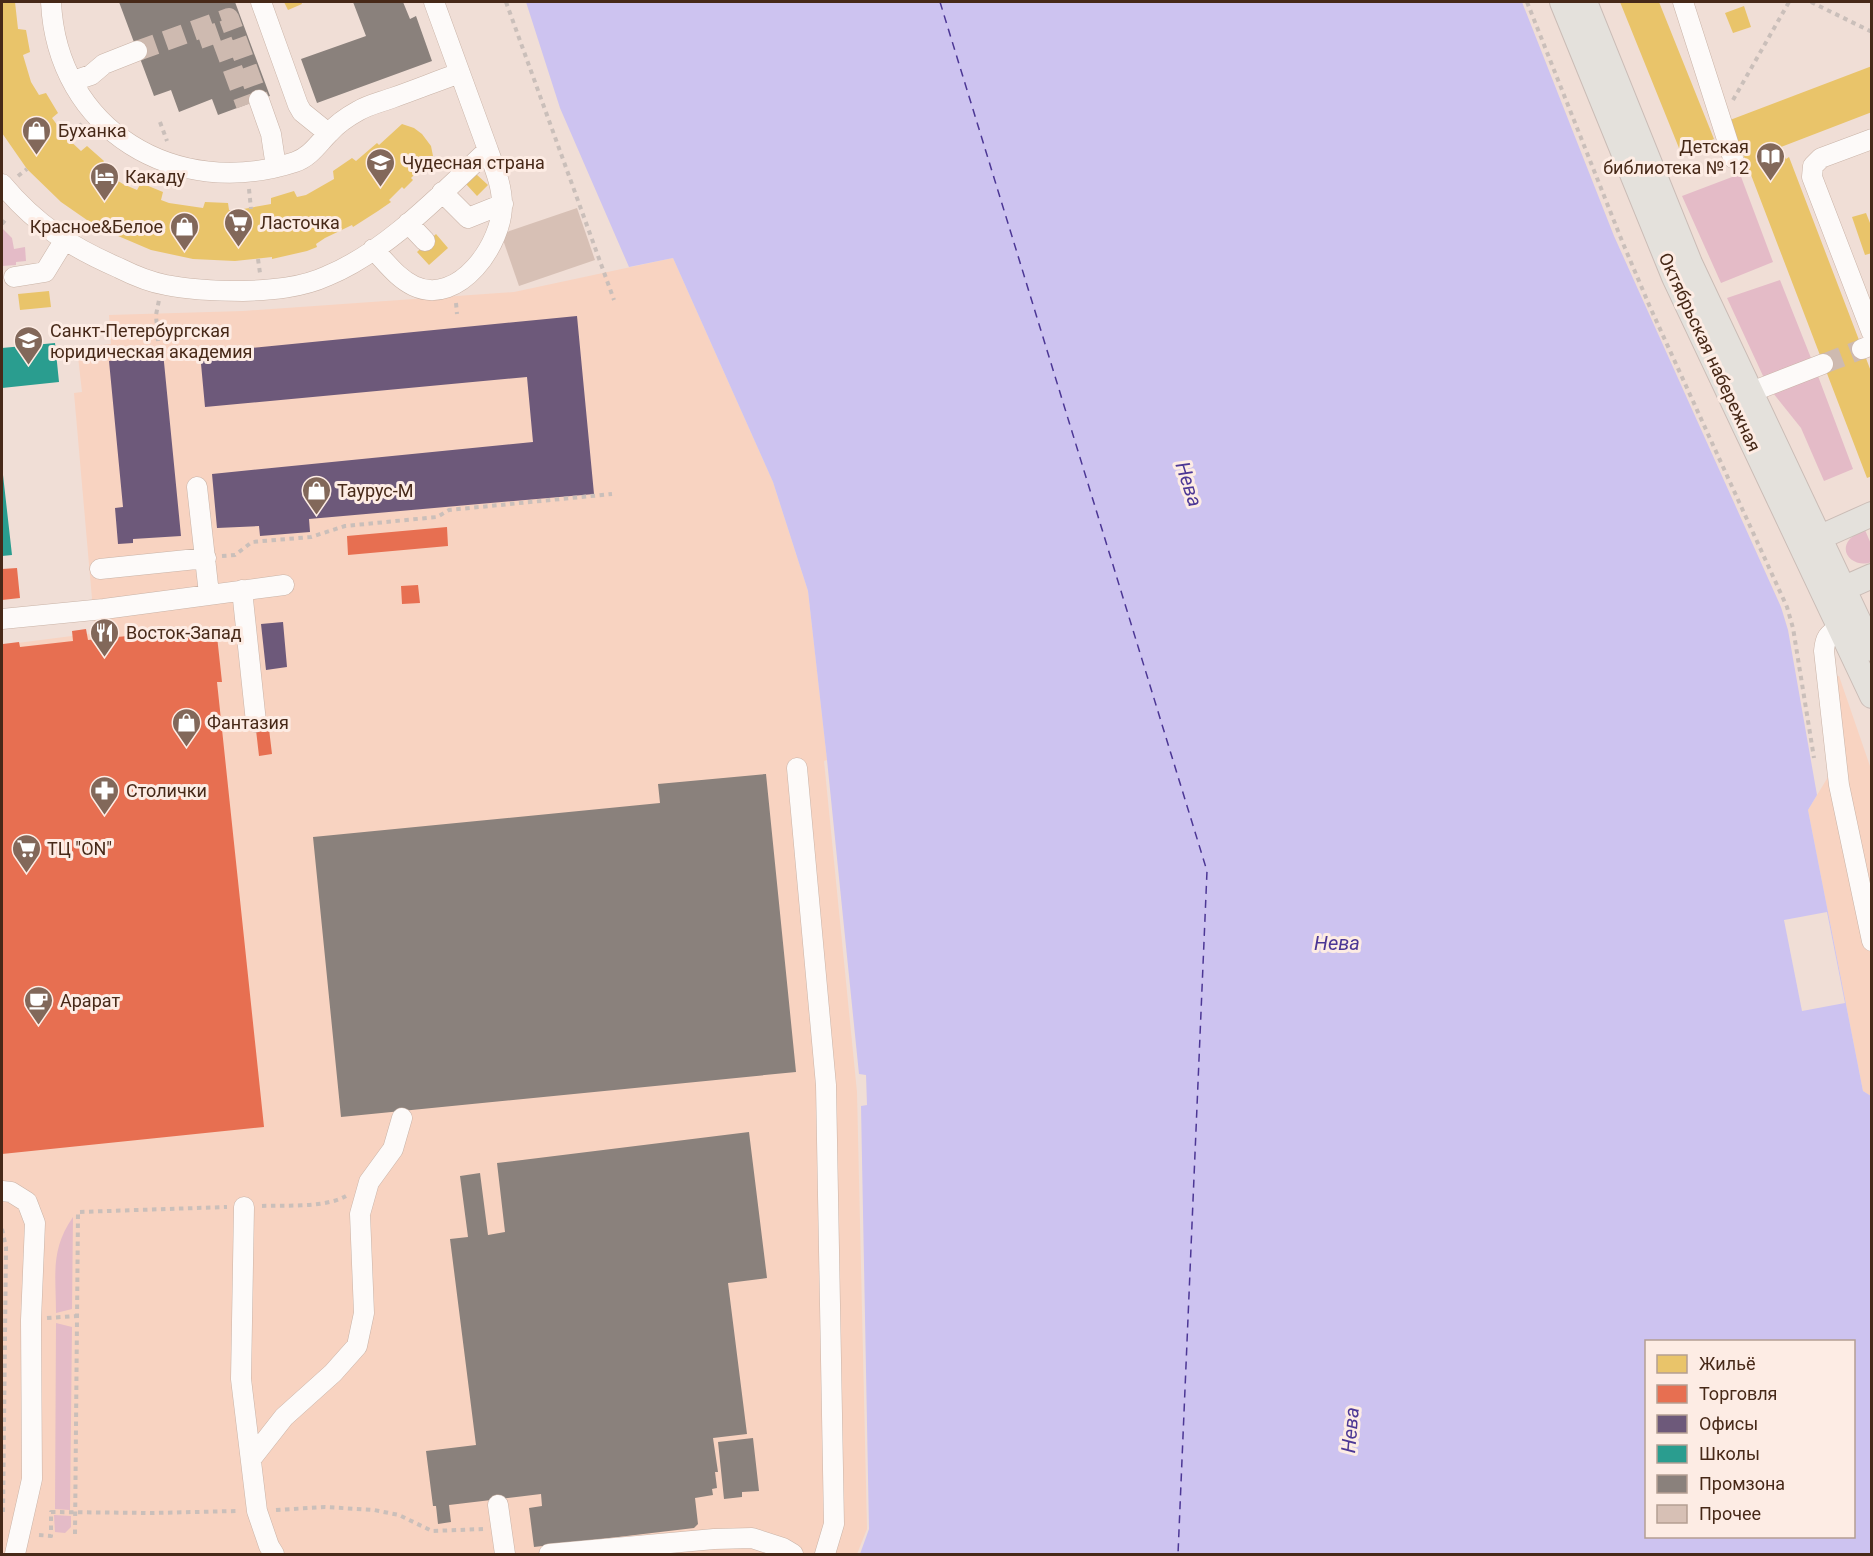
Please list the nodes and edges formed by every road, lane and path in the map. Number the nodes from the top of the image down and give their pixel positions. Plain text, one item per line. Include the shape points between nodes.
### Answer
1 (51, 2) edge
2 (261, 2) edge
3 (434, 2) edge
4 (506, 2) edge
5 (1527, 2) edge
6 (1562, 2) edge
7 (1585, 2) edge
8 (1683, 2) edge
9 (1789, 2) edge
10 (1811, 2) edge
11 (1872, 32) edge
12 (139, 56) tunnel mouth
13 (460, 73) junction
14 (82, 78) junction
15 (253, 102) tunnel mouth
16 (84, 122) dead end
17 (1720, 124) junction
18 (328, 133) junction
19 (66, 137) dead end
20 (1872, 139) edge
21 (488, 150) junction
22 (1733, 158) dead end
23 (276, 167) junction
24 (2, 184) edge
25 (442, 192) junction
26 (502, 204) junction
27 (408, 223) junction
28 (64, 241) junction
29 (425, 242) dead end
30 (373, 249) junction
31 (14, 277) dead end
32 (614, 300) dead end
33 (1868, 342) edge
34 (1823, 364) tunnel mouth
35 (1751, 392) junction
36 (197, 487) dead end
37 (612, 494) dead end
38 (1872, 514) edge
39 (1809, 542) junction
40 (206, 558) junction
41 (100, 569) dead end
42 (1872, 576) edge
43 (284, 585) dead end
44 (242, 590) junction
45 (1833, 593) junction
46 (209, 594) junction
47 (2, 619) edge
48 (1839, 628) junction
49 (1872, 649) edge
50 (1872, 696) edge
51 (256, 722) dead end
52 (1814, 758) dead end
53 (797, 768) dead end
54 (1872, 941) edge
55 (402, 1118) dead end
56 (2, 1191) edge
57 (244, 1207) dead end
58 (78, 1212) dead end
59 (2, 1229) edge
60 (251, 1459) junction
61 (498, 1505) dead end
62 (3, 1520) edge
63 (75, 1534) dead end
64 (662, 1549) edge
65 (15, 1554) edge
66 (274, 1554) edge
67 (505, 1554) edge
68 (549, 1554) edge
69 (793, 1554) edge
70 (825, 1554) edge

1 - 14 street via 58,48
2 - 18 street via 298,105
3 - 13 street
4 - 32 path
5 - 52 path via 1640,285 1786,607 1793,628
6 - 39 main road, Октябрьская набережная via 1674,277
7 - 35 main road, Октябрьская набережная via 1686,253
8 - 17 street
9 - 17 path
10 - 11 path
12 - 14 street via 107,74
13 - 18 street via 360,110
13 - 21 street
14 - 23 street via 92,111 106,127 130,146 157,159 220,173
15 - 23 street via 259,137
16 - 19 path
17 - 22 street
18 - 23 street via 315,150
20 - 33 street via 1821,158 1813,166 1812,177
21 - 25 street
21 - 26 street
24 - 28 street via 25,210
25 - 26 street via 468,218
25 - 27 street
26 - 30 street via 500,223 483,260 455,284 433,290 415,287 398,276
27 - 29 street
27 - 30 street
28 - 30 street via 164,285 221,291 301,285 328,276
28 - 31 street via 45,272
34 - 35 street
35 - 39 main road, Октябрьская набережная
36 - 40 street
37 - 40 path via 448,510 437,517 345,526 311,537 252,542 235,555
38 - 39 main road
39 - 45 main road, Октябрьская набережная
40 - 41 street
40 - 46 street
42 - 45 main road
43 - 44 street
44 - 46 street
44 - 51 street
45 - 48 main road, Октябрьская набережная
45 - 49 main road, Октябрьская набережная
46 - 47 street
48 - 50 main road, Октябрьская набережная
48 - 54 street via 1828,634 1824,651 1839,785
53 - 70 street via 826,1085 834,1524
55 - 60 street via 393,1149 369,1182 360,1214 364,1313 357,1346 284,1418
56 - 65 street via 27,1202 35,1223 32,1479
57 - 60 street via 241,1379
58 - 63 path
59 - 62 path via 6,1247
60 - 66 street via 257,1511
61 - 67 street
64 - 68 street
64 - 69 street via 752,1538

